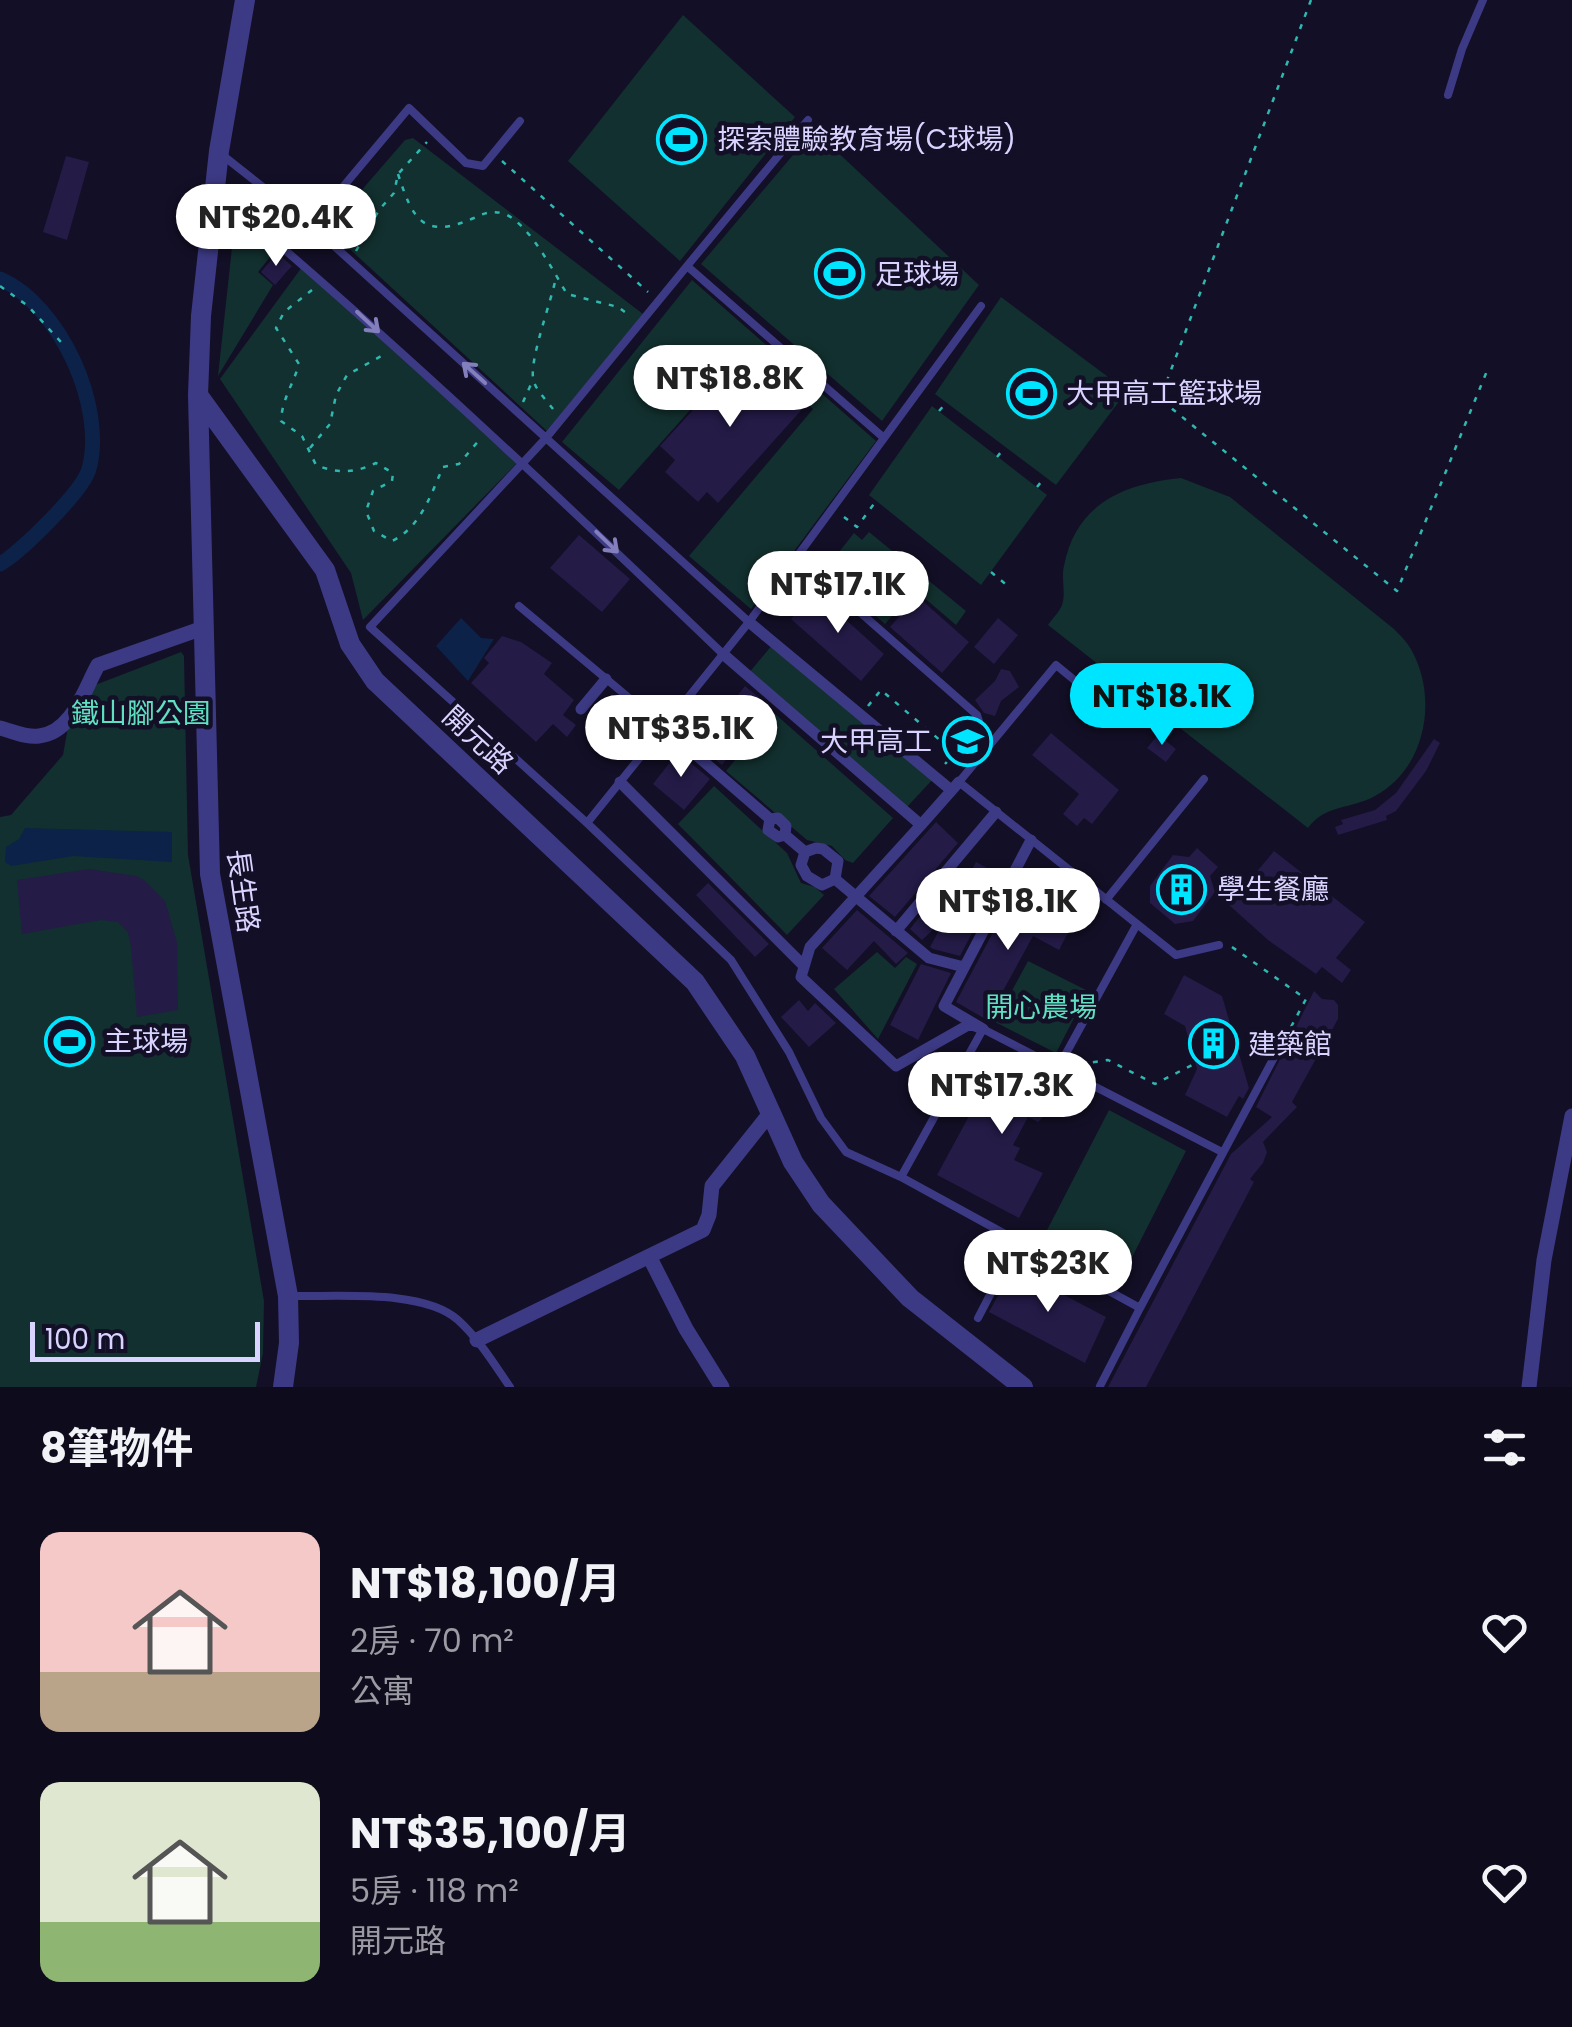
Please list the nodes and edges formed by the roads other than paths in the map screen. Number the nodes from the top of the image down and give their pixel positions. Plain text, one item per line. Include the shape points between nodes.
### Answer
1 (245, 0) edge
2 (1482, 0) edge
3 (1448, 95) dead end
4 (808, 120) dead end
5 (520, 121) dead end
6 (219, 151) junction
7 (214, 190) junction
8 (311, 226) junction
9 (688, 266) junction
10 (981, 306) dead end
11 (198, 396) junction
12 (546, 438) junction
13 (884, 438) junction
14 (524, 463) junction
15 (797, 557) junction
16 (519, 606) dead end
17 (749, 622) junction
18 (202, 628) junction
19 (723, 654) junction
20 (606, 679) junction
21 (581, 710) dead end
22 (1124, 721) dead end
23 (0, 728) edge
24 (664, 728) junction
25 (987, 748) junction
26 (1204, 779) dead end
27 (620, 782) junction
28 (955, 786) junction
29 (996, 812) junction
30 (587, 823) junction
31 (920, 825) junction
32 (1031, 840) junction
33 (804, 852) junction
34 (836, 879) junction
35 (856, 896) junction
36 (1106, 900) junction
37 (1137, 924) junction
38 (896, 931) junction
39 (1219, 945) road end
40 (803, 965) junction
41 (964, 967) junction
42 (983, 1029) junction
43 (1278, 1050) road end
44 (1058, 1068) junction
45 (771, 1112) junction
46 (1572, 1116) edge
47 (1222, 1152) junction
48 (901, 1177) junction
49 (1018, 1241) junction
50 (650, 1258) junction
51 (288, 1296) junction
52 (1140, 1308) junction
53 (978, 1318) dead end
54 (477, 1340) junction
55 (1100, 1386) edge
56 (284, 1387) edge
57 (510, 1387) edge
58 (722, 1387) edge
59 (1023, 1387) edge
60 (1529, 1387) edge

1 - 6 street
2 - 3 lane
4 - 9 lane
5 - 8 lane via 483,166 466,163 409,108
6 - 7 street
6 - 8 lane
7 - 11 street
7 -> 14 lane
12 -> 8 lane
9 - 12 lane
9 - 13 lane
10 - 13 lane
11 - 18 street, 長生路
11 - 45 street, 開元路 via 325,570 350,644 375,681 695,982 745,1056
12 - 14 lane
12 - 17 lane
13 - 15 lane
14 -> 19 lane
14 - 30 lane via 370,628
15 - 17 lane
15 - 25 lane via 977,715
16 - 20 lane
17 - 19 lane
17 - 28 street
18 - 23 street via 98,665 69,720 54,733 36,737
18 - 51 street, 長生路 via 210,874
19 - 24 lane
19 - 31 street
20 - 21 street
20 - 24 lane
22 - 25 lane via 1056,664
24 - 27 lane
24 - 33 street via 770,819 778,818
25 - 28 lane
26 - 36 lane
27 - 30 lane
27 - 40 street
28 - 29 lane
28 - 31 street
29 - 32 lane
29 - 38 street
30 - 48 lane via 730,960 846,1152
31 - 35 street
32 - 36 lane
32 - 41 street
33 - 34 street via 816,848 834,857
33 - 34 street via 807,876 822,884
34 - 35 street
35 - 38 street
35 - 40 street via 810,947
36 - 37 lane
37 - 39 lane via 1176,956
37 - 44 lane
38 - 41 street via 929,958
40 - 42 street via 801,977 896,1066 970,1024
41 - 42 street via 944,1006
42 - 44 lane
42 - 48 lane
43 - 47 lane
44 - 47 lane
45 - 50 street via 712,1186 704,1230
45 - 59 street, 開元路 via 821,1204 910,1298
46 - 60 street via 1544,1260
47 - 52 lane
48 - 49 lane
49 - 52 lane
49 - 53 lane
50 - 54 street
50 - 58 street
51 - 54 lane via 438,1306
51 - 56 street, 長生路
52 - 55 lane
54 - 57 lane

